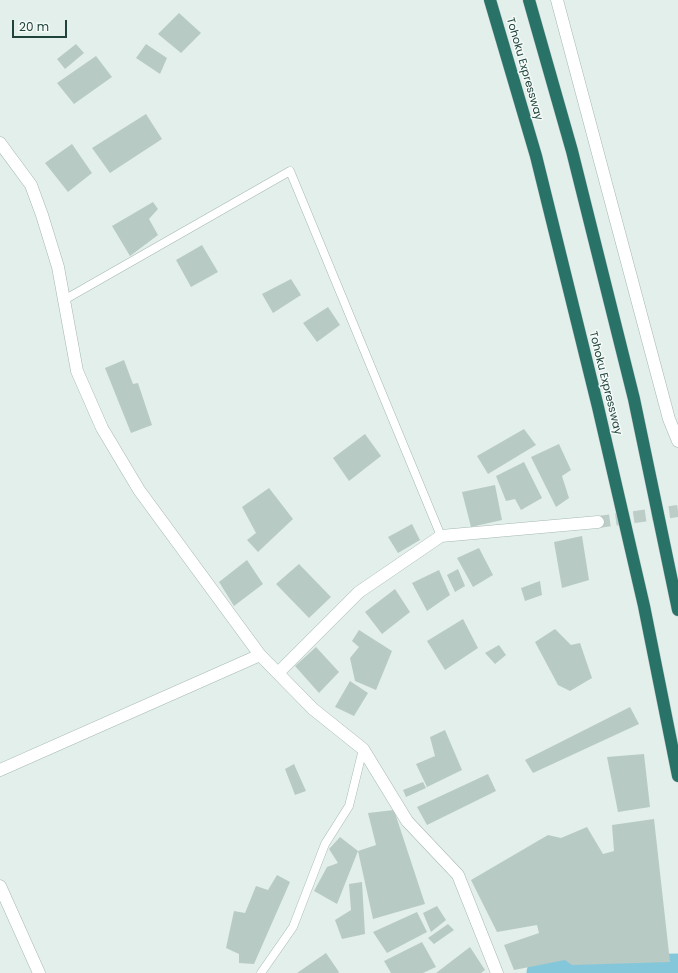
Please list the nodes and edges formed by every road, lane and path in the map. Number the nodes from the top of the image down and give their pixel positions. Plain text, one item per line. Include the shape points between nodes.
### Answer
1 (490, 0) edge
2 (529, 0) edge
3 (557, 0) edge
4 (0, 143) edge
5 (64, 300) junction
6 (678, 441) edge
7 (598, 522) tunnel mouth
8 (441, 536) junction
9 (678, 610) edge
10 (260, 655) junction
11 (278, 673) junction
12 (363, 749) junction
13 (0, 770) edge
14 (678, 776) edge
15 (0, 886) edge
16 (39, 973) edge
17 (261, 973) edge
18 (497, 973) edge

1 - 14 highway, Tohoku Expressway via 536,156 598,407 644,606
2 - 9 highway via 572,151 634,399
3 - 6 street via 669,419
4 - 5 street via 30,185 58,267
5 - 8 lane via 290,170
5 - 10 street via 77,371 102,428 139,490
7 - 8 street
8 - 11 street via 359,592
10 - 11 street
10 - 13 street
11 - 12 street via 313,709
12 - 17 lane via 349,806 325,844 293,927
12 - 18 street via 407,821 458,875
15 - 16 street

